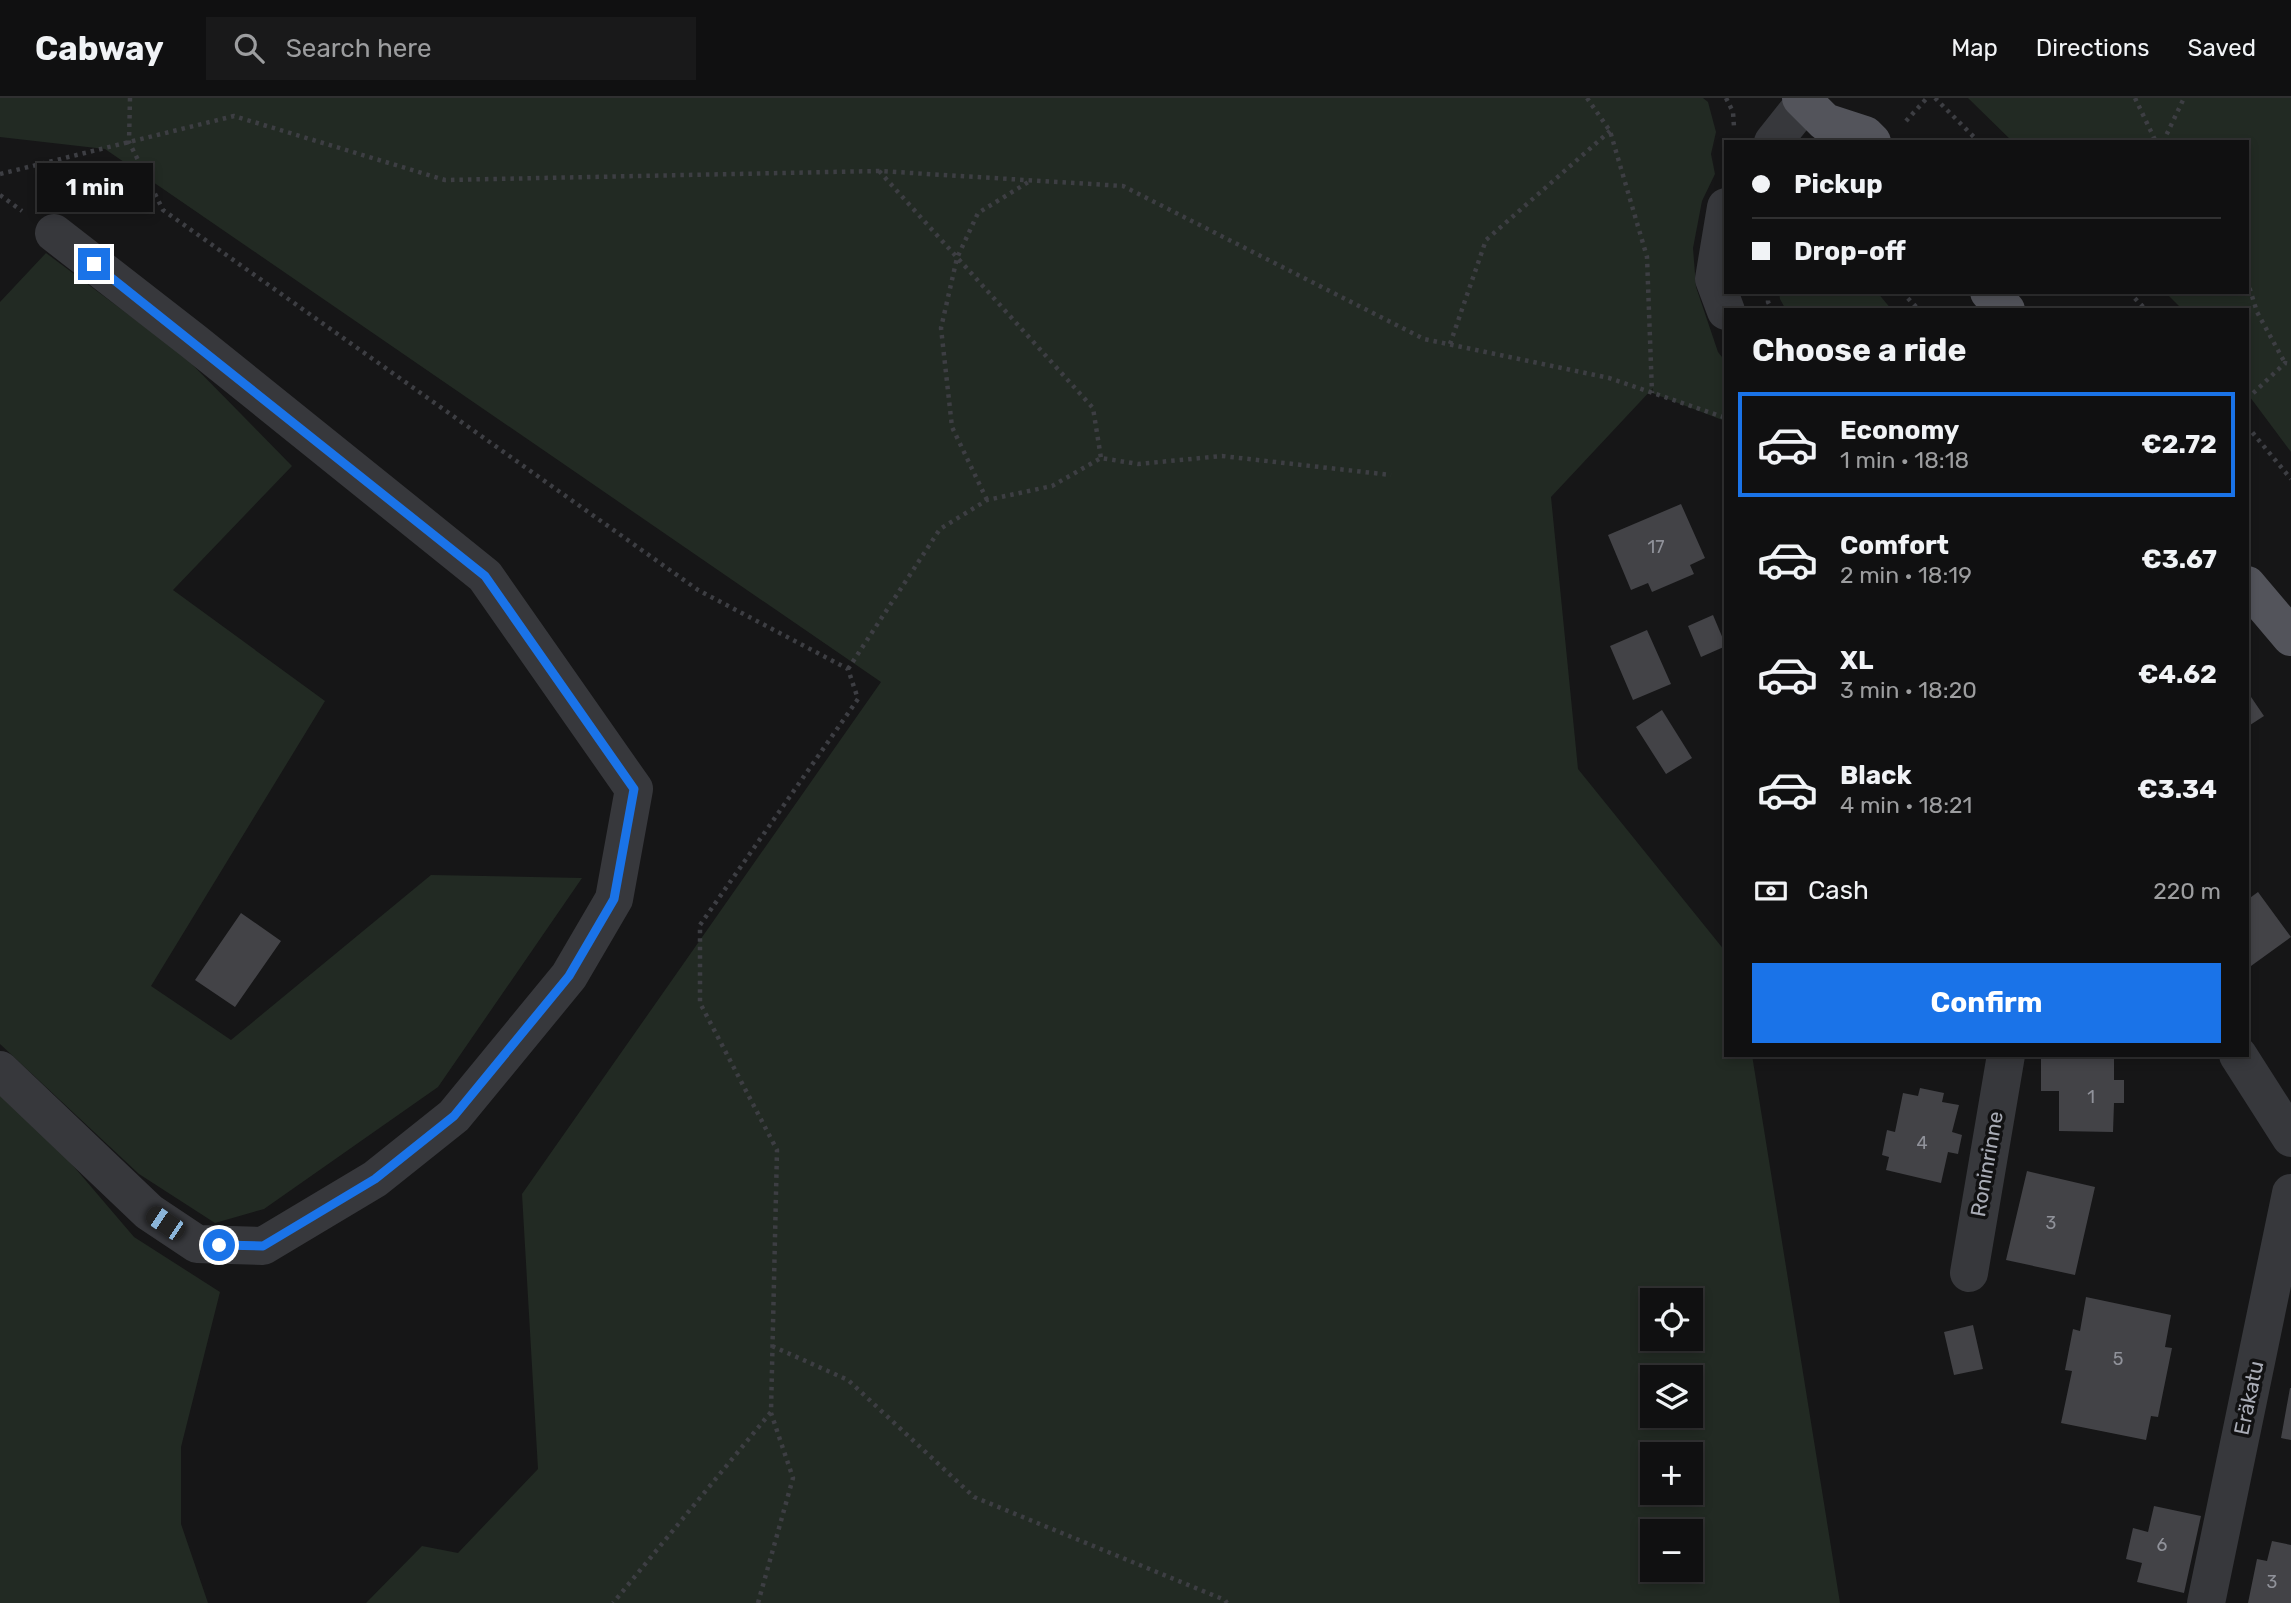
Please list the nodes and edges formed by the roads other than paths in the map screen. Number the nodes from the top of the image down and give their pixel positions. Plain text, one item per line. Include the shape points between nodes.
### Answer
1 (1815, 116) edge
2 (1776, 140) edge
3 (1870, 140) edge
4 (1724, 219) edge
5 (54, 233) dead end
6 (1991, 294) edge
7 (1725, 308) edge
8 (2004, 308) edge
9 (2249, 587) edge
10 (2291, 637) edge
11 (2006, 1057) edge
12 (2239, 1057) edge
13 (0, 1070) edge
14 (2291, 1138) edge
15 (2291, 1193) edge
16 (1969, 1273) dead end
17 (2206, 1603) edge

1 - 2 street
1 - 3 main road
4 - 7 street via 1714,279
5 - 13 street via 485,576 634,789 614,899 569,976 454,1116 375,1179 263,1246 197,1244 168,1225
6 - 8 main road
9 - 10 main road
11 - 16 street, Roninrinne
12 - 14 street
15 - 17 street, Eräkatu

